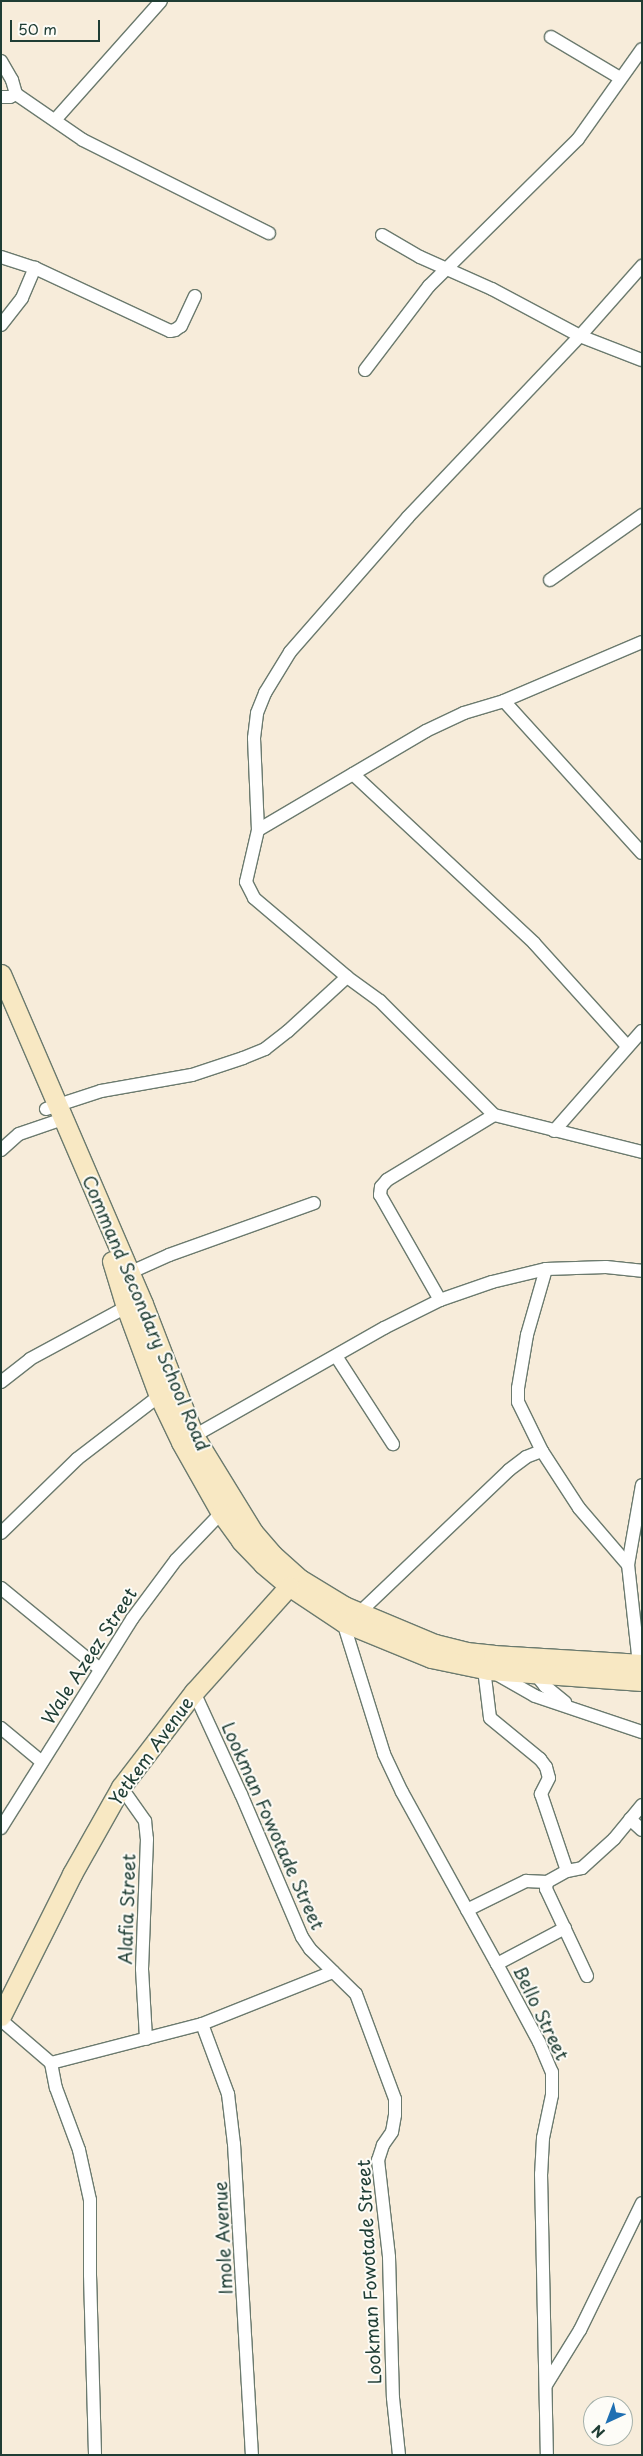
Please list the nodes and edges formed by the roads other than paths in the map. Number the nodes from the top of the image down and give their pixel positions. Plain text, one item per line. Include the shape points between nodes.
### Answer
1 (161, 1) edge
2 (552, 37) dead end
3 (642, 49) edge
4 (1, 60) edge
5 (620, 78) junction
6 (16, 94) junction
7 (1, 98) edge
8 (55, 120) junction
9 (269, 233) dead end
10 (382, 235) dead end
11 (1, 257) edge
12 (642, 266) edge
13 (35, 268) junction
14 (447, 270) junction
15 (195, 296) dead end
16 (1, 324) edge
17 (580, 336) junction
18 (642, 360) edge
19 (366, 370) dead end
20 (642, 515) edge
21 (550, 580) dead end
22 (640, 646) edge
23 (504, 701) junction
24 (353, 774) junction
25 (258, 830) junction
26 (642, 853) edge
27 (1, 974) edge
28 (347, 977) junction
29 (1, 1005) edge
30 (642, 1031) edge
31 (627, 1046) junction
32 (54, 1114) junction
33 (494, 1115) junction
34 (554, 1131) junction
35 (1, 1150) edge
36 (642, 1152) edge
37 (314, 1203) dead end
38 (546, 1269) junction
39 (642, 1271) edge
40 (129, 1273) junction
41 (440, 1300) junction
42 (126, 1306) junction
43 (336, 1356) junction
44 (1, 1382) edge
45 (159, 1396) junction
46 (194, 1436) junction
47 (393, 1444) dead end
48 (542, 1451) junction
49 (642, 1485) edge
50 (222, 1514) junction
51 (1, 1534) edge
52 (628, 1565) junction
53 (289, 1586) junction
54 (1, 1588) edge
55 (351, 1617) junction
56 (532, 1665) junction
57 (100, 1669) junction
58 (487, 1669) junction
59 (641, 1670) edge
60 (194, 1692) junction
61 (573, 1708) junction
62 (1, 1728) edge
63 (642, 1732) edge
64 (42, 1762) junction
65 (121, 1788) junction
66 (642, 1804) edge
67 (630, 1819) junction
68 (1, 1828) edge
69 (642, 1830) edge
70 (567, 1871) junction
71 (547, 1882) junction
72 (467, 1910) junction
73 (565, 1928) junction
74 (497, 1964) junction
75 (333, 1972) junction
76 (587, 1976) dead end
77 (1, 2016) edge
78 (1, 2020) edge
79 (202, 2024) junction
80 (146, 2039) junction
81 (51, 2063) junction
82 (642, 2203) edge
83 (546, 2385) junction
84 (96, 2455) edge
85 (252, 2455) edge
86 (399, 2455) edge
87 (546, 2455) edge

1 - 8 street
2 - 5 street
3 - 5 street
4 - 6 street
5 - 14 street via 578,139
6 - 7 street
6 - 8 street
8 - 9 street via 83,140
10 - 14 street
11 - 13 street
12 - 17 street
13 - 15 street via 170,331 181,326
13 - 16 street via 22,298
14 - 17 street via 492,289
14 - 19 street via 429,286
17 - 18 street
17 - 25 street via 408,517 290,652 257,714 254,738
20 - 21 street
22 - 23 street
23 - 24 street via 464,713
23 - 26 street
24 - 25 street
24 - 31 street via 534,943
25 - 28 street via 246,882 249,891
27 - 32 main road, Command Secondary School Road
28 - 32 street via 288,1031 258,1052 192,1074 101,1091
28 - 33 street via 380,1001
29 - 32 main road, Command Secondary School Road
30 - 31 street
31 - 34 street
32 - 35 street via 19,1134
32 - 40 main road, Command Secondary School Road
32 - 42 main road, Command Secondary School Road via 117,1273
33 - 34 street
33 - 41 street via 387,1180 381,1187 380,1195
34 - 36 street
37 - 40 street
38 - 39 street via 606,1267
38 - 41 street via 492,1282
38 - 48 street via 527,1335 518,1388 518,1402
40 - 46 main road, Command Secondary School Road
41 - 43 street
42 - 44 street via 30,1359
42 - 45 main road, Command Secondary School Road
43 - 46 street
43 - 47 street
45 - 50 main road, Command Secondary School Road
45 - 51 street via 77,1459
46 - 55 main road, Command Secondary School Road via 253,1532 300,1579
48 - 52 street via 579,1508
48 - 55 street via 526,1457 509,1470
49 - 52 street
50 - 53 main road, Command Secondary School Road via 241,1541
50 - 57 street, Wale Azeez Street via 176,1560
52 - 59 street
53 - 55 main road, Command Secondary School Road
53 - 60 main road, Yetkem Avenue
54 - 57 street
55 - 56 main road, Command Secondary School Road via 466,1652
55 - 58 main road, Command Secondary School Road via 431,1658
55 - 72 street, Bello Street via 384,1754
56 - 58 main road, Command Secondary School Road
56 - 59 main road, Command Secondary School Road
56 - 61 street via 545,1686
57 - 64 street, Wale Azeez Street
58 - 61 street via 535,1696
58 - 70 street via 490,1718 546,1766 549,1778 541,1794
60 - 65 main road, Yetkem Avenue
60 - 75 street, Lookman Fowotade Street via 302,1937
61 - 63 street
62 - 64 street
64 - 68 street, Wale Azeez Street
65 - 77 main road, Yetkem Avenue via 72,1874
65 - 80 street, Alafia Street via 145,1822 147,1839 142,1970
66 - 67 street
67 - 69 street
67 - 70 street via 614,1839 582,1868
70 - 71 street
71 - 72 street via 526,1881
71 - 73 street via 546,1889
72 - 74 street, Bello Street
73 - 74 street
73 - 76 street
74 - 83 street, Bello Street via 552,2072 552,2096 543,2138 541,2174
75 - 79 street
75 - 86 street, Lookman Fowotade Street via 356,1994 394,2099 392,2132 378,2160 389,2257 393,2398
78 - 81 street
79 - 80 street
79 - 85 street, Imole Avenue via 228,2094 234,2144
80 - 81 street
81 - 84 street via 56,2088 79,2150 90,2200
82 - 83 street via 580,2330
83 - 87 street, Bello Street

